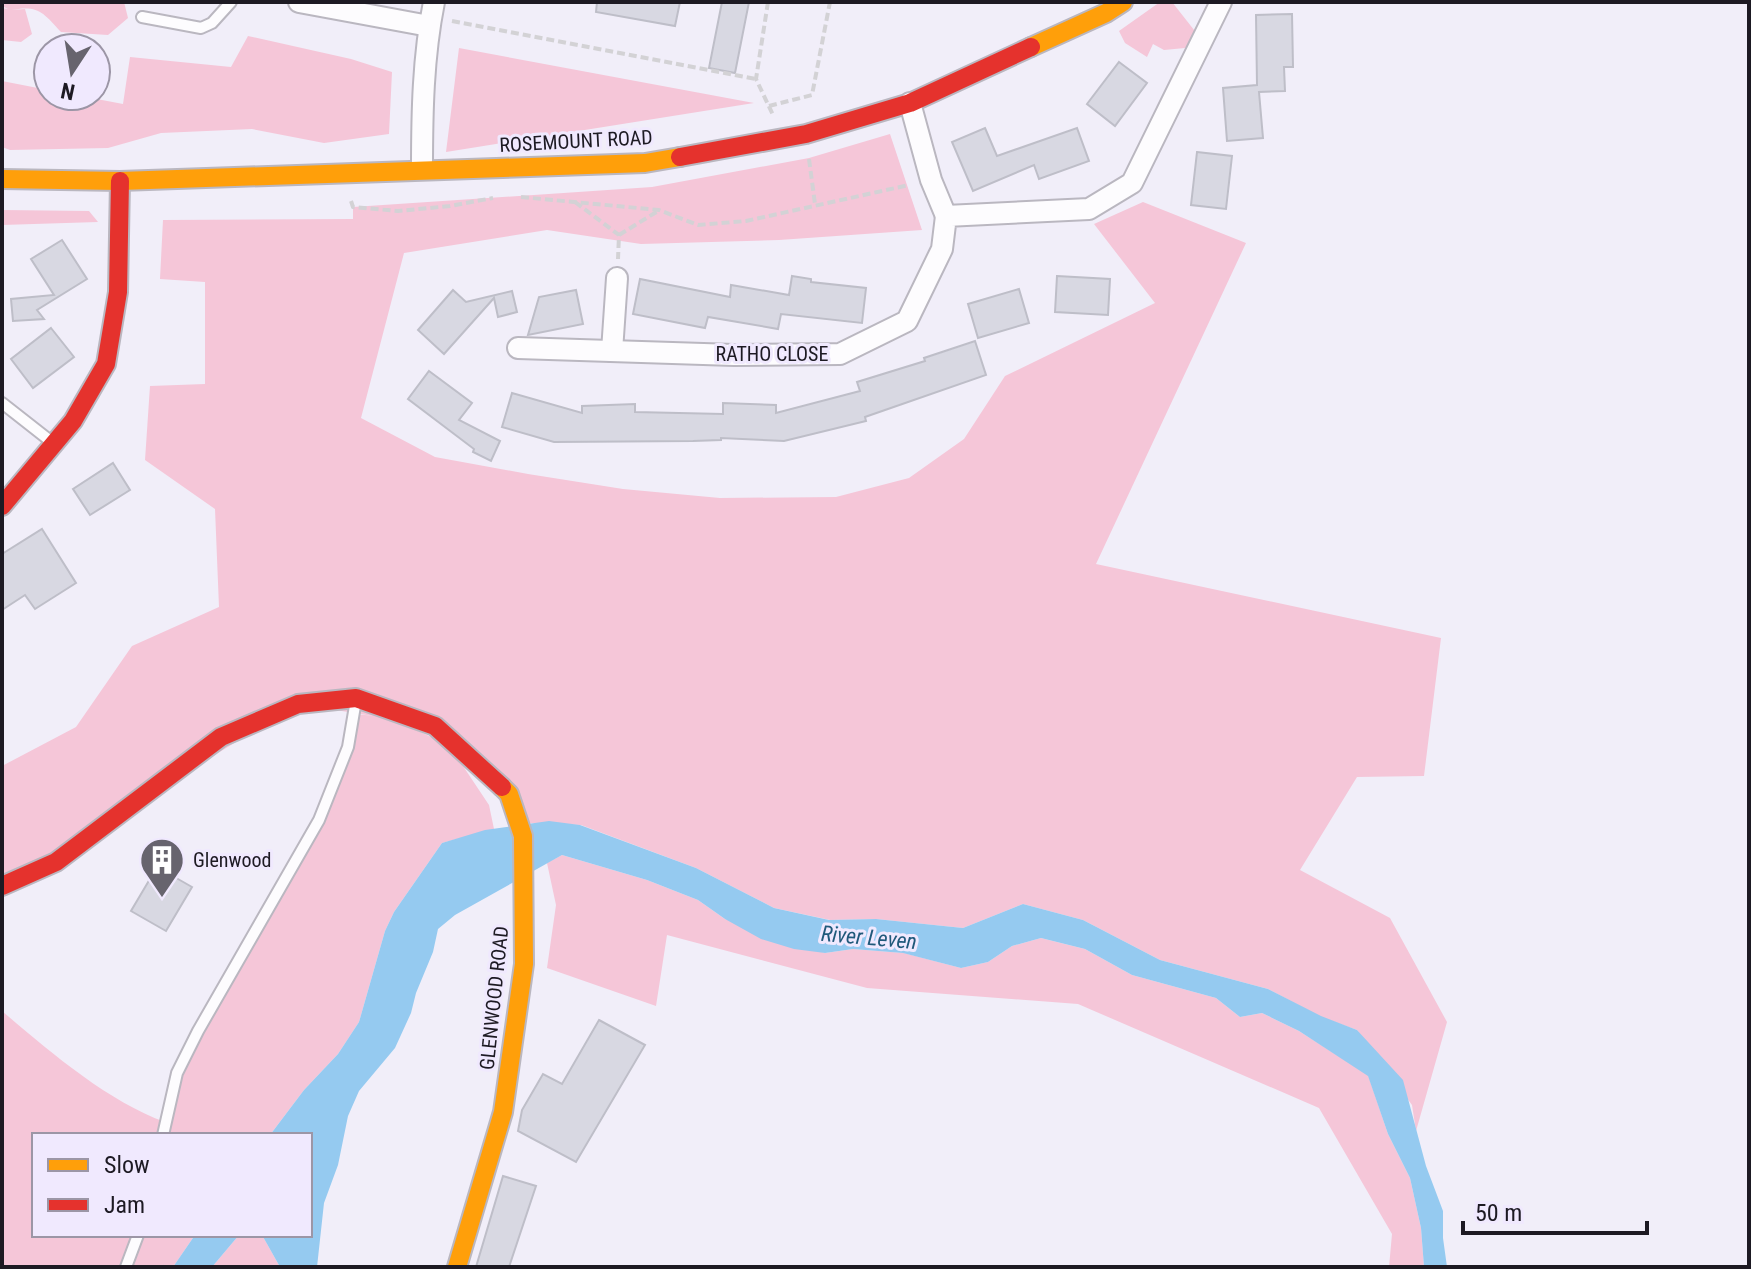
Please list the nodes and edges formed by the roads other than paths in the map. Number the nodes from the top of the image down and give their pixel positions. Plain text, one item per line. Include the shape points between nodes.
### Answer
1 (231, 2) edge
2 (299, 2) edge
3 (1123, 2) edge
4 (1221, 2) edge
5 (431, 15) edge
6 (142, 17) dead end
7 (910, 103) junction
8 (422, 169) junction
9 (2, 179) edge
10 (120, 181) junction
11 (946, 216) junction
12 (617, 278) road end
13 (518, 348) dead end
14 (612, 351) junction
15 (2, 403) edge
16 (54, 444) junction
17 (2, 506) edge
18 (356, 698) junction
19 (2, 886) edge
20 (163, 1133) edge
21 (137, 1237) edge
22 (126, 1267) edge
23 (457, 1267) edge

1 - 6 lane via 201,28
2 - 5 street
3 - 7 street, ROSEMOUNT ROAD
4 - 11 street via 1132,183 1089,209
5 - 8 street via 422,100
7 - 8 street, ROSEMOUNT ROAD via 806,134 645,163
7 - 11 street
8 - 10 street, ROSEMOUNT ROAD
9 - 10 street, ROSEMOUNT ROAD
10 - 16 street via 118,292 106,364
11 - 14 street, RATHO CLOSE via 942,249 907,321 840,354
12 - 14 street
13 - 14 street, RATHO CLOSE
15 - 16 lane
16 - 17 street
18 - 19 street, GLENWOOD ROAD via 298,704 221,737 56,862
18 - 20 lane via 348,747 319,820 177,1073
18 - 23 street, GLENWOOD ROAD via 435,726 509,794 523,836 524,964 503,1112
21 - 22 lane

